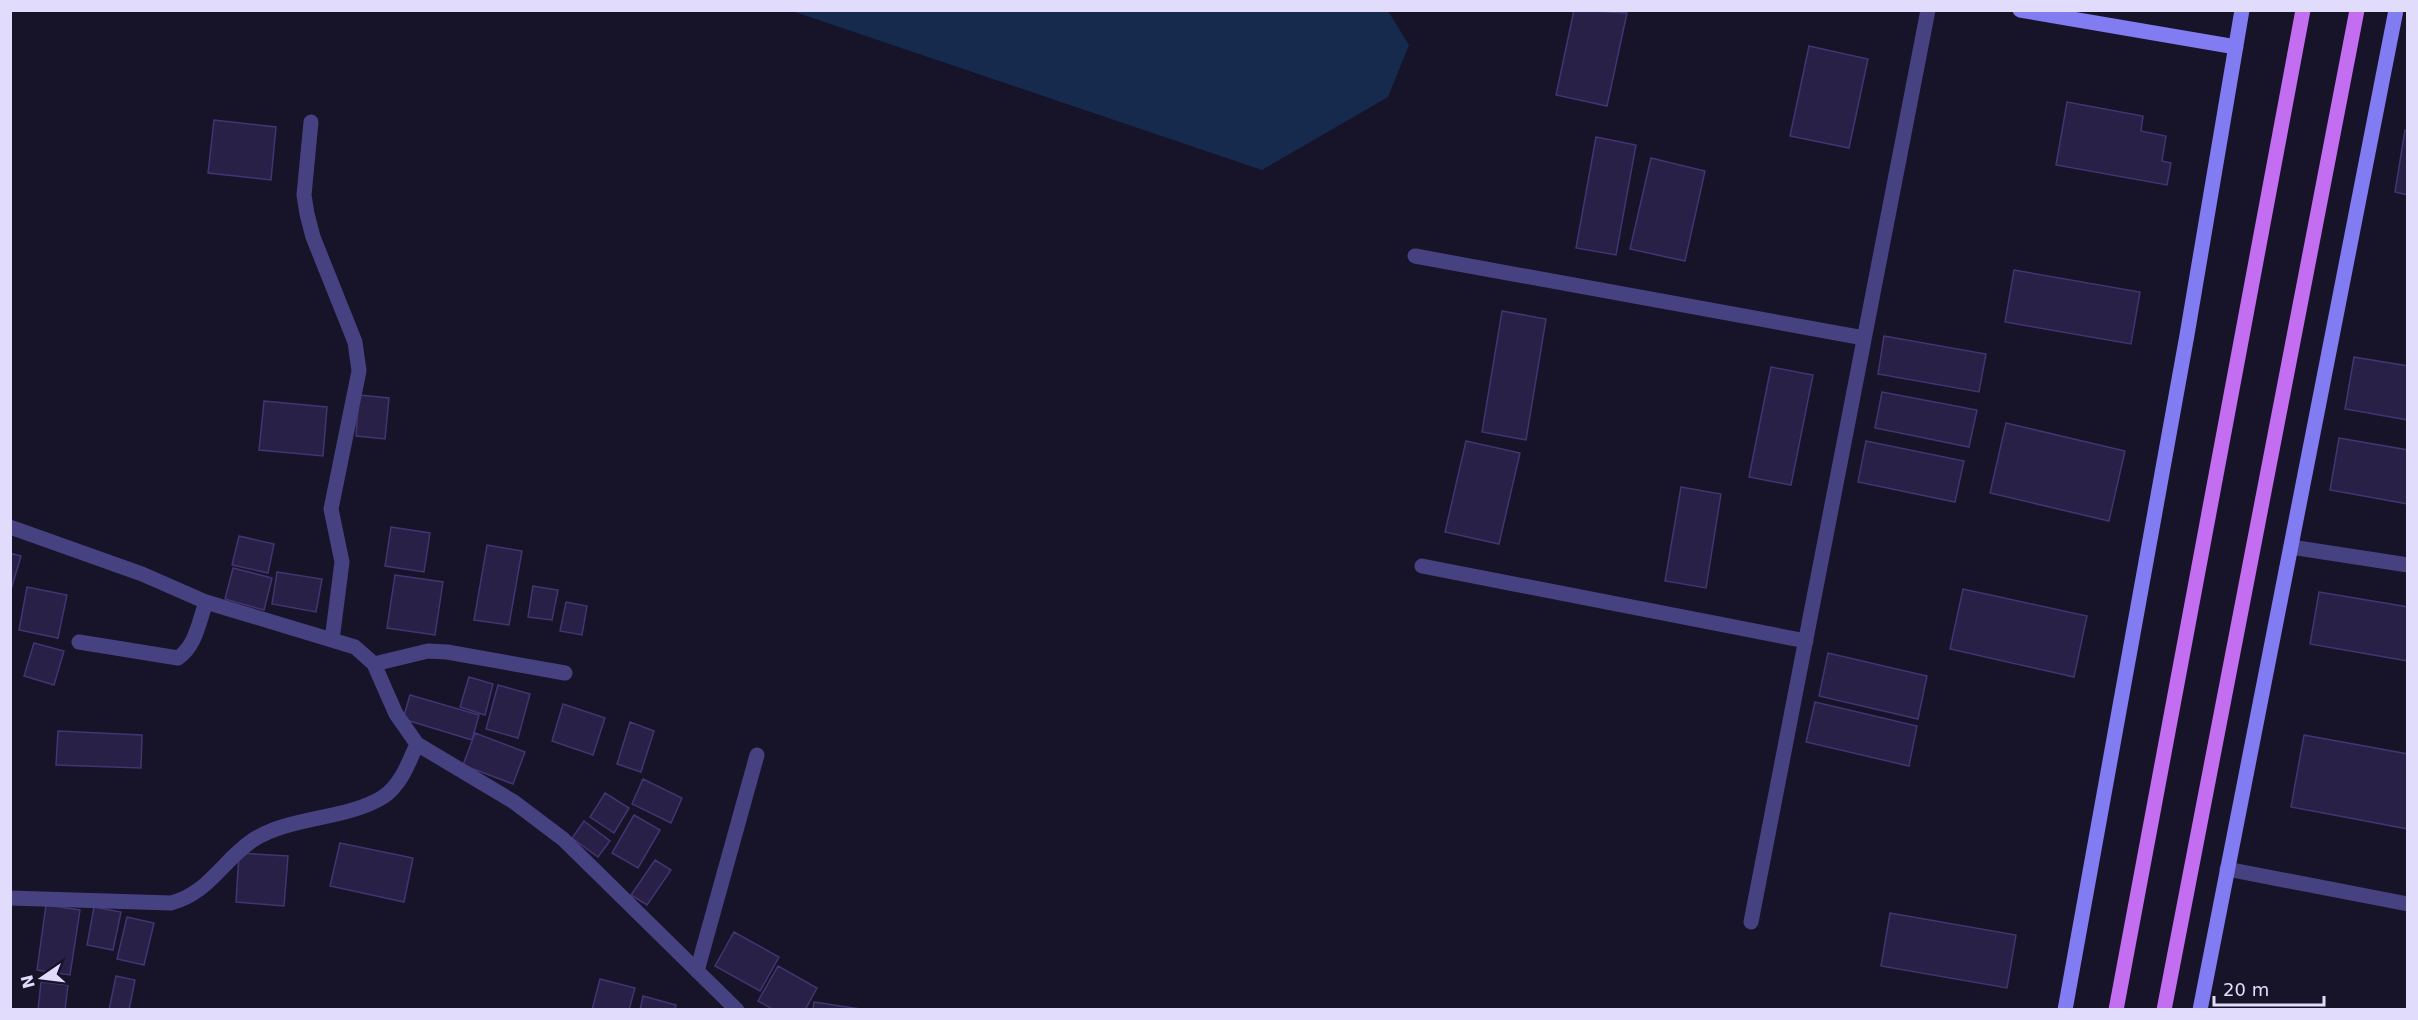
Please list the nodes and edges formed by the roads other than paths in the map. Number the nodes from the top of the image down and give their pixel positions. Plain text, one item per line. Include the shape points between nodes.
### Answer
1 (1928, 10) edge
2 (2019, 10) edge
3 (2242, 10) edge
4 (2303, 10) edge
5 (2357, 10) edge
6 (2396, 10) edge
7 (2236, 47) junction
8 (311, 122) dead end
9 (1414, 256) dead end
10 (1864, 338) junction
11 (10, 527) edge
12 (2291, 547) junction
13 (2408, 565) edge
14 (1422, 566) dead end
15 (206, 602) junction
16 (332, 640) junction
17 (1806, 640) junction
18 (79, 642) dead end
19 (375, 664) junction
20 (565, 673) dead end
21 (417, 744) junction
22 (757, 755) dead end
23 (2227, 869) junction
24 (10, 898) edge
25 (2408, 904) edge
26 (1751, 922) dead end
27 (697, 971) junction
28 (737, 1010) edge
29 (2066, 1010) edge
30 (2116, 1010) edge
31 (2164, 1010) edge
32 (2200, 1010) edge

1 - 10 street
2 - 7 street
3 - 7 street
4 - 30 main road
5 - 31 main road
6 - 12 street
7 - 29 street
8 - 16 street via 304,195 307,214 359,359 331,509 342,562
9 - 10 street
10 - 17 street
11 - 15 street via 142,574
12 - 13 street
12 - 23 street
14 - 17 street
15 - 16 street
15 - 18 street via 187,652 178,658
16 - 19 street via 355,646
17 - 26 street
19 - 20 street via 428,651
19 - 21 street via 396,714
21 - 24 street via 401,778 383,796 274,830 254,840 189,898 171,903
21 - 27 street via 514,802 554,832
22 - 27 street
23 - 25 street
23 - 32 street
27 - 28 street

